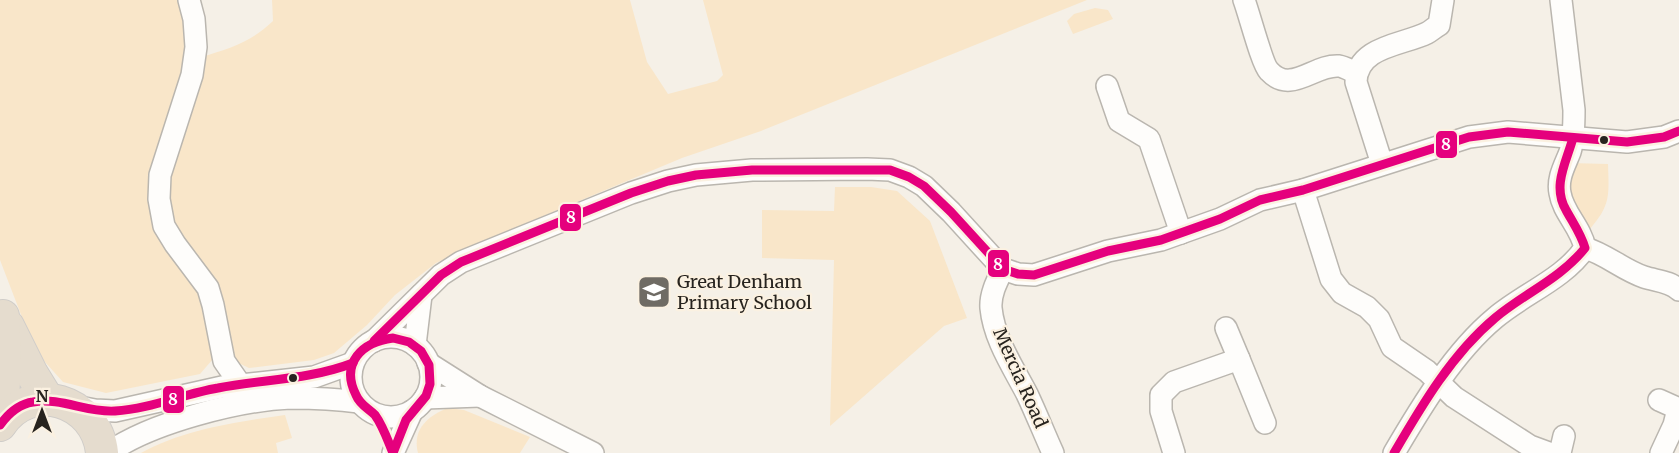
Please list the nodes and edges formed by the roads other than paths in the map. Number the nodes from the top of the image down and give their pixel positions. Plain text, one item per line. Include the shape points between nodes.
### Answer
1 (189, 0) edge
2 (1244, 0) edge
3 (1443, 0) edge
4 (1561, 0) edge
5 (1357, 73) junction
6 (1107, 86) dead end
7 (1679, 130) edge
8 (1573, 138) junction
9 (1382, 164) junction
10 (1303, 190) junction
11 (1181, 233) junction
12 (1585, 248) junction
13 (1003, 269) junction
14 (1679, 290) edge
15 (421, 295) junction
16 (2, 311) edge
17 (1226, 328) dead end
18 (374, 340) junction
19 (415, 345) junction
20 (1239, 359) junction
21 (224, 361) junction
22 (353, 363) junction
23 (428, 363) junction
24 (1439, 383) junction
25 (240, 384) junction
26 (210, 390) junction
27 (480, 396) junction
28 (61, 403) junction
29 (418, 405) junction
30 (1672, 406) edge
31 (366, 407) junction
32 (1265, 423) dead end
33 (1, 424) edge
34 (102, 453) edge
35 (108, 453) edge
36 (393, 453) edge
37 (593, 453) edge
38 (1053, 453) edge
39 (1174, 453) edge
40 (1394, 453) edge
41 (1549, 453) edge
42 (1661, 453) edge

1 - 21 street via 195,56 160,175 159,199 164,226 208,288
2 - 5 street via 1268,70 1282,80 1297,80 1324,68 1340,66
3 - 5 street via 1439,25 1427,33 1383,47
4 - 8 street via 1574,110
5 - 9 street via 1356,82
6 - 11 street via 1119,121 1149,139
7 - 8 street via 1641,141
8 - 9 street via 1508,132 1486,134
8 - 12 street via 1559,189
9 - 10 street
10 - 11 street via 1260,200
10 - 24 street via 1336,288 1367,307 1379,319 1392,347
11 - 13 street via 1108,250 1034,275
12 - 14 street
12 - 24 street via 1563,270 1496,317 1466,345
13 - 15 street via 944,205 909,177 890,170 752,170 696,175 631,193 461,262
13 - 38 street, Mercia Road via 994,286 991,307 995,325
15 - 18 street
15 - 19 street
16 - 28 highway via 32,374
16 - 33 highway via 5,368
17 - 20 street
18 - 19 street via 402,338
18 - 22 street
19 - 23 street
20 - 32 street
20 - 39 street via 1174,382 1161,395 1161,411
21 - 25 street
21 - 26 street
22 - 25 street via 314,377
22 - 31 street via 352,383
23 - 27 street
23 - 29 street via 430,387
24 - 40 street
24 - 41 street via 1530,446
25 - 26 street
26 - 28 street via 115,411
27 - 29 street
27 - 37 street
28 - 33 highway via 30,402 14,410
28 - 34 highway via 86,415 101,442
29 - 31 street via 398,416 385,417
29 - 36 street
30 - 42 street via 1674,425
31 - 35 street via 328,398 289,398 241,405 172,422
31 - 36 street

